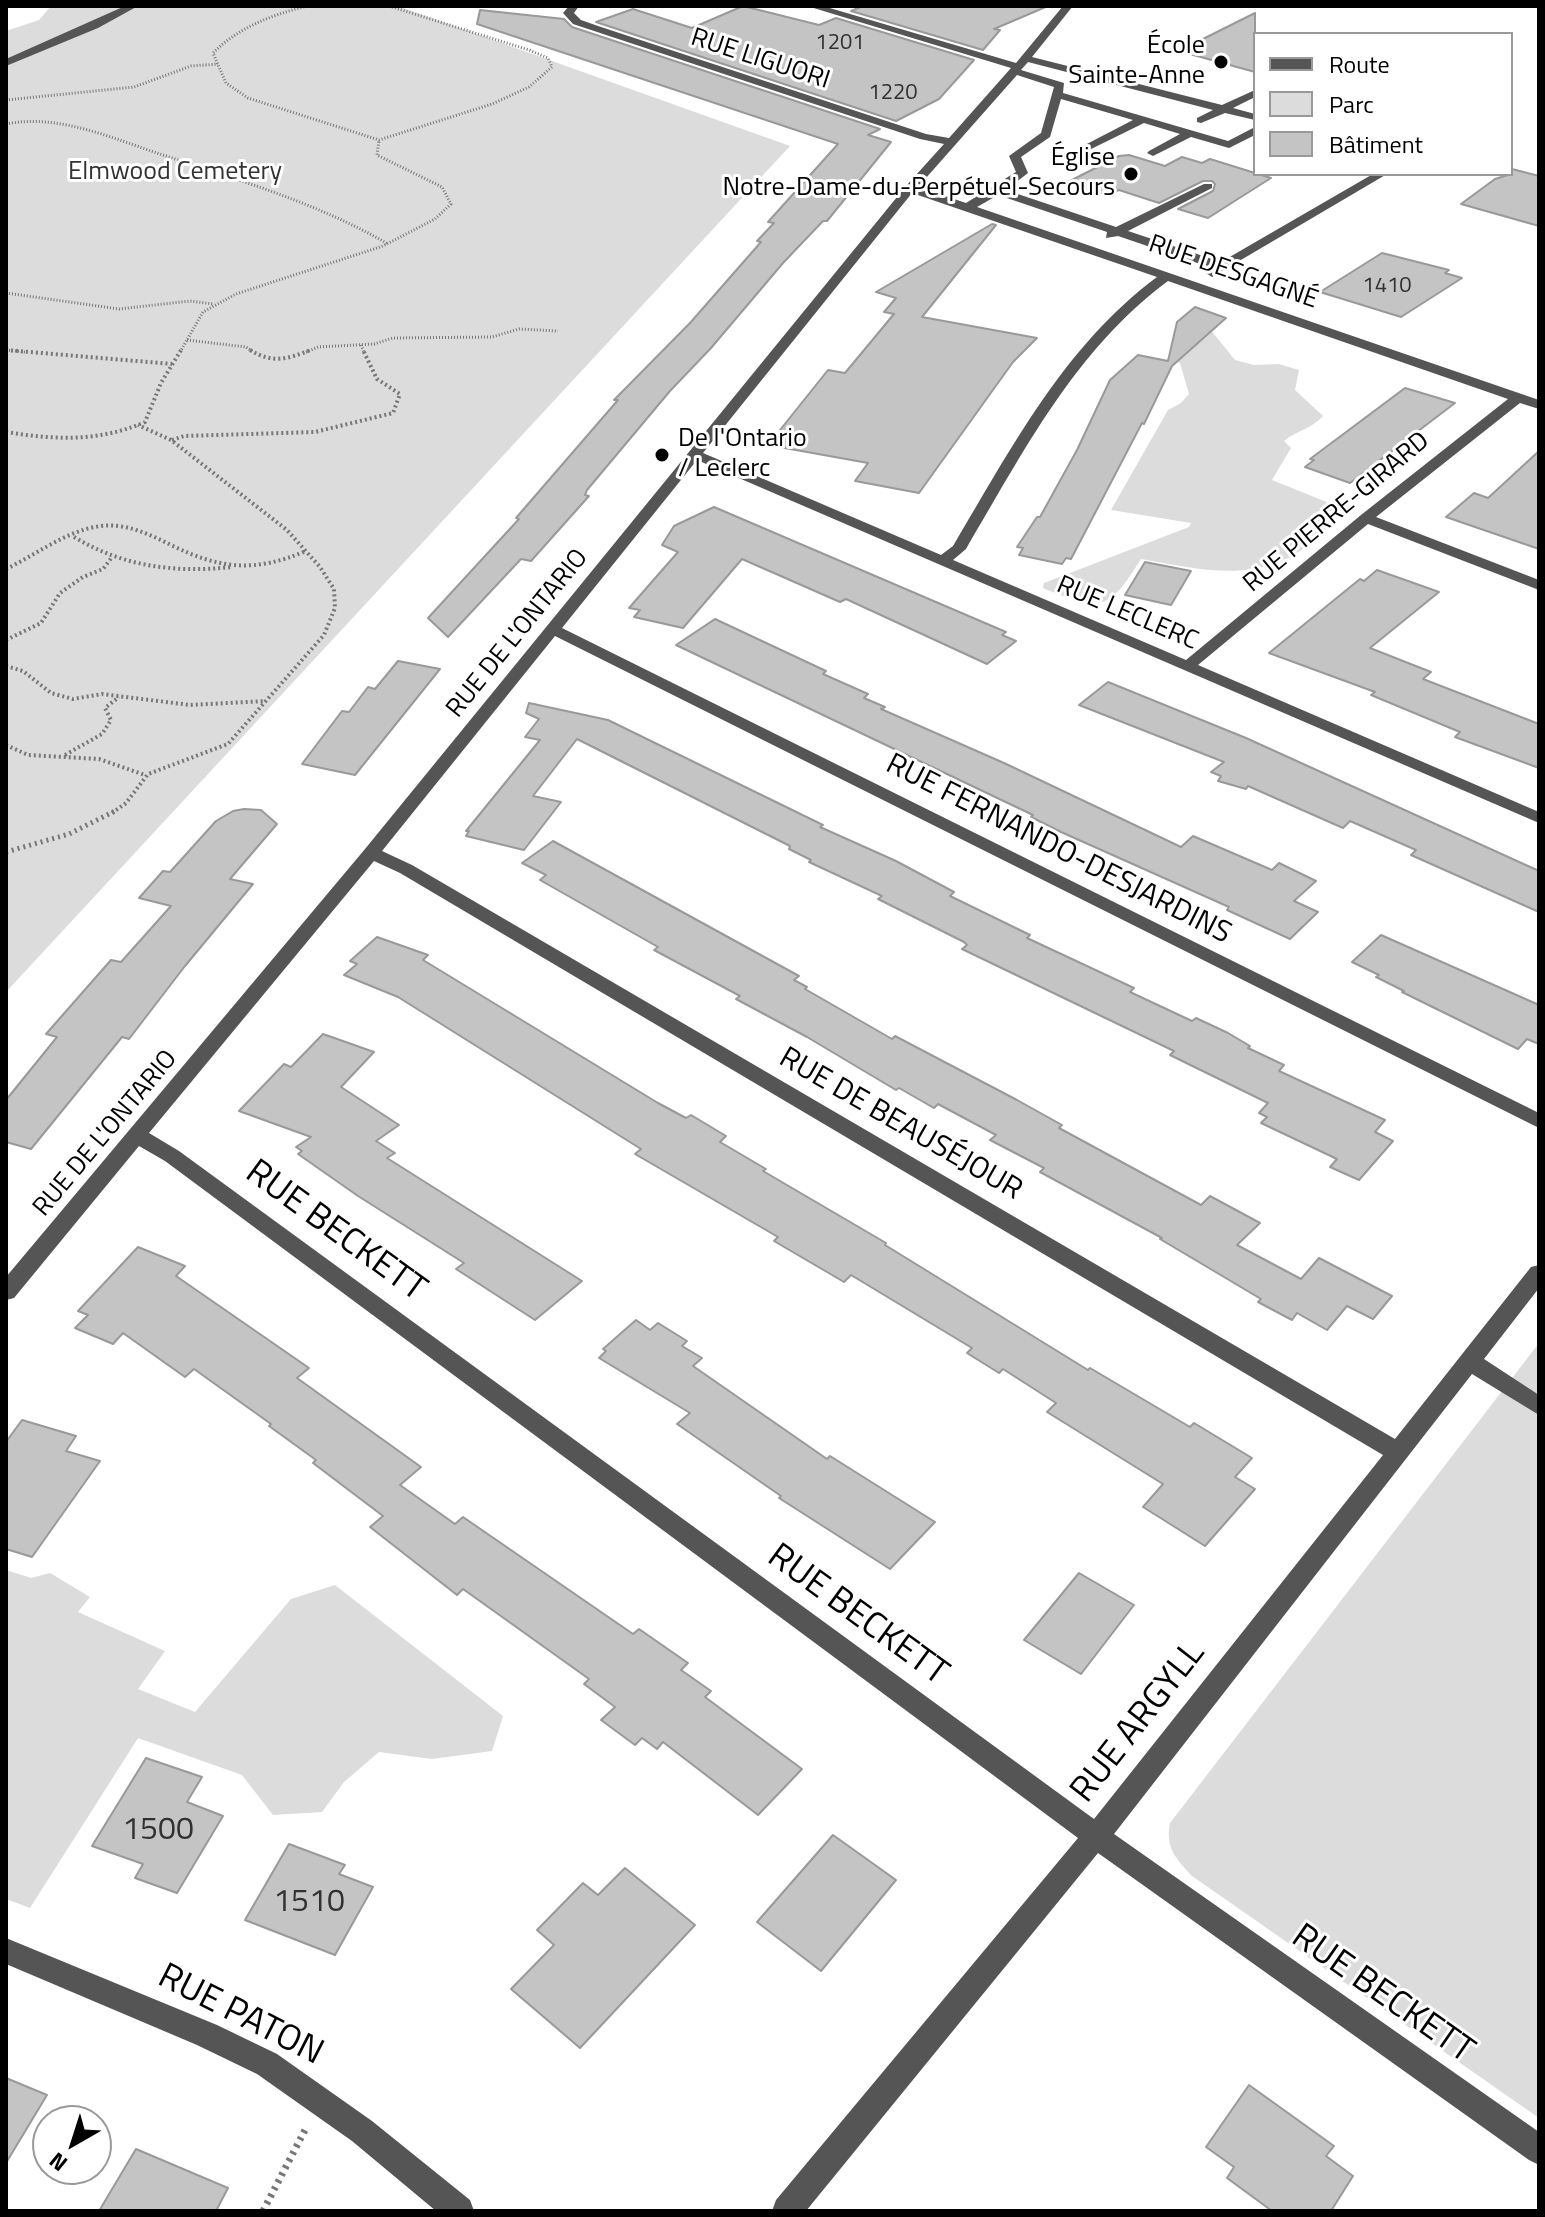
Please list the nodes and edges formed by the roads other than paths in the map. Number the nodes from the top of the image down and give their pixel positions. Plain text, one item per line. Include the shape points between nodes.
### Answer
1 (133, 6) edge
2 (574, 6) edge
3 (812, 6) edge
4 (1068, 6) edge
5 (6, 63) edge
6 (1019, 65) junction
7 (1131, 85) junction
8 (1115, 94) dead end
9 (1253, 94) edge
10 (1058, 95) junction
11 (1176, 96) junction
12 (1157, 106) dead end
13 (1223, 108) junction
14 (1253, 116) edge
15 (1143, 119) junction
16 (1201, 120) dead end
17 (1253, 131) edge
18 (1190, 133) junction
19 (952, 142) junction
20 (1085, 149) dead end
21 (1153, 153) dead end
22 (1378, 176) edge
23 (1208, 186) dead end
24 (910, 188) junction
25 (997, 191) junction
26 (967, 208) junction
27 (1116, 232) junction
28 (1085, 247) junction
29 (1223, 267) junction
30 (1168, 275) junction
31 (1193, 284) junction
32 (1518, 398) junction
33 (1539, 405) edge
34 (696, 455) junction
35 (1366, 518) junction
36 (942, 561) junction
37 (1539, 585) edge
38 (552, 629) junction
39 (1188, 666) junction
40 (1539, 818) edge
41 (371, 853) junction
42 (1539, 1121) edge
43 (136, 1135) junction
44 (1539, 1273) edge
45 (6, 1292) edge
46 (1468, 1360) junction
47 (1539, 1406) edge
48 (1397, 1452) junction
49 (1096, 1836) junction
50 (6, 1951) edge
51 (1539, 2150) edge
52 (459, 2211) edge
53 (787, 2211) edge

1 - 5 street
2 - 19 street, RUE LIGUORI via 571,17 594,28
3 - 6 street
4 - 6 street, RUE DE L'ONTARIO
6 - 7 street
6 - 10 street via 1060,85
6 - 19 street, RUE DE L'ONTARIO
7 - 8 street
7 - 11 street
9 - 13 street
10 - 15 street
10 - 25 street via 1046,135 1015,156 1022,173
11 - 12 street
11 - 13 street
13 - 14 street
13 - 16 street
15 - 18 street
15 - 20 street
17 - 18 street via 1229,145
18 - 21 street
19 - 24 street, RUE DE L'ONTARIO
22 - 29 street
23 - 27 street
24 - 26 street, RUE DESGAGNÉ
24 - 34 street, RUE DE L'ONTARIO
25 - 26 street
25 - 27 street
26 - 28 street, RUE DESGAGNÉ
27 - 28 street
27 - 29 street
28 - 30 street, RUE DESGAGNÉ
29 - 31 street
30 - 31 street, RUE DESGAGNÉ
30 - 36 street via 1123,308 1050,399 959,549
31 - 32 street, RUE DESGAGNÉ
32 - 33 street, RUE DESGAGNÉ
32 - 35 street, RUE PIERRE-GIRARD
34 - 36 street, RUE LECLERC
34 - 38 street, RUE DE L'ONTARIO
35 - 37 street
35 - 39 street, RUE PIERRE-GIRARD
36 - 39 street, RUE LECLERC
38 - 41 street, RUE DE L'ONTARIO
38 - 42 street, RUE FERNANDO-DESJARDINS
39 - 40 street, RUE LECLERC
41 - 43 street, RUE DE L'ONTARIO
41 - 48 street, RUE DE BEAUSÉJOUR
43 - 45 street, RUE DE L'ONTARIO
43 - 49 street, RUE BECKETT via 172,1156
44 - 46 street, RUE ARGYLL
46 - 47 street
46 - 48 street, RUE ARGYLL
48 - 49 street, RUE ARGYLL
49 - 51 street, RUE BECKETT
49 - 53 street, RUE ARGYLL
50 - 52 street, RUE PATON via 267,2064 319,2098

